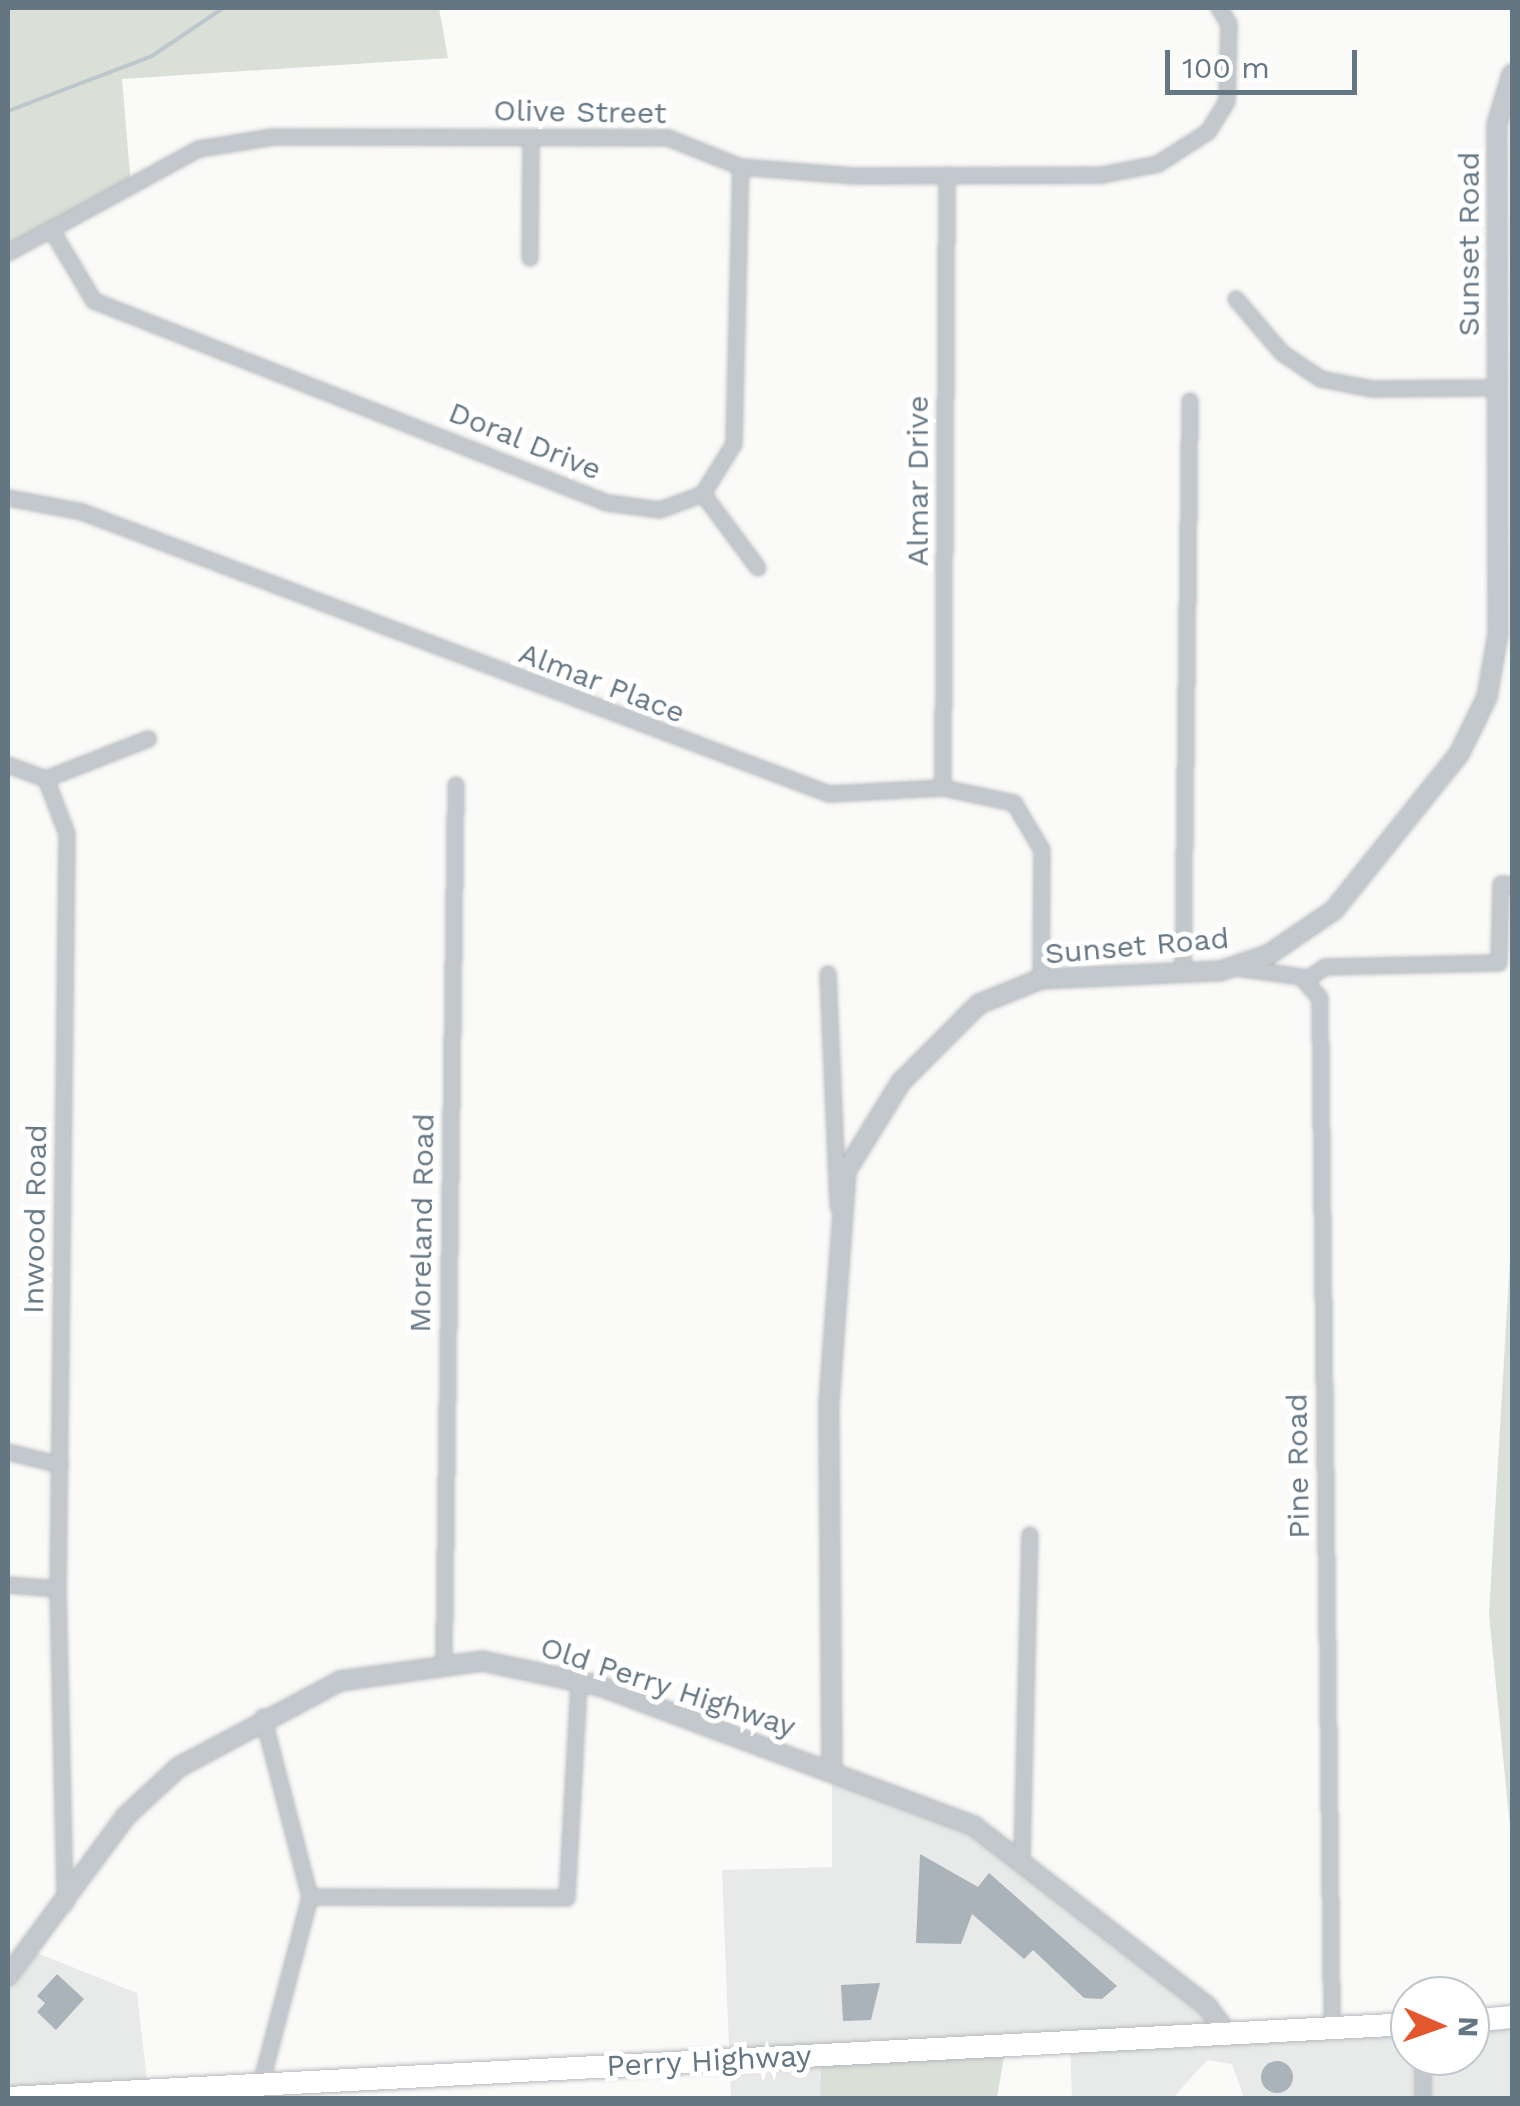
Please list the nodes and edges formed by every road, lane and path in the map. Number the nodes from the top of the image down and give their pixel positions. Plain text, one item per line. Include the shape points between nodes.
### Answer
1 (1219, 8) edge
2 (1512, 74) edge
3 (531, 138) junction
4 (741, 167) junction
5 (947, 175) junction
6 (51, 229) junction
7 (8, 253) edge
8 (530, 258) dead end
9 (1236, 299) dead end
10 (1498, 388) junction
11 (1190, 400) dead end
12 (703, 494) junction
13 (8, 498) edge
14 (758, 568) dead end
15 (148, 739) dead end
16 (8, 765) edge
17 (46, 779) junction
18 (456, 786) dead end
19 (943, 788) junction
20 (1512, 885) edge
21 (1236, 968) junction
22 (1183, 973) junction
23 (828, 974) dead end
24 (1041, 979) junction
25 (1306, 980) junction
26 (838, 1207) junction
27 (8, 1452) edge
28 (60, 1464) junction
29 (1030, 1535) dead end
30 (8, 1585) edge
31 (58, 1589) junction
32 (444, 1661) junction
33 (579, 1680) junction
34 (264, 1717) junction
35 (832, 1772) junction
36 (1022, 1858) junction
37 (310, 1898) junction
38 (65, 1904) junction
39 (8, 1976) edge
40 (1390, 2025) edge
41 (1332, 2028) junction
42 (1228, 2034) junction
43 (276, 2089) edge
44 (8, 2098) edge

1 - 5 street, Olive Street via 1228,24 1228,102 1208,132 1158,164 1102,175
2 - 10 street, Sunset Road via 1496,124
3 - 4 street, Olive Street via 668,138
3 - 6 street, Olive Street via 272,138 199,149
3 - 8 street
4 - 5 street, Olive Street
4 - 12 street via 734,444
5 - 19 street, Almar Drive
6 - 7 street, Olive Street
6 - 12 street, Doral Drive via 94,301 607,503 660,510
9 - 10 street via 1282,352 1321,378 1373,389
10 - 21 street, Sunset Road via 1498,634 1483,710 1449,768 1334,910
11 - 22 street
12 - 14 street
13 - 19 street, Almar Place via 82,512 829,794
15 - 17 street
16 - 17 street
17 - 28 street, Inwood Road via 67,834
18 - 32 street, Moreland Road
19 - 24 street, Almar Place via 1014,803 1032,822 1042,850
20 - 25 street via 1500,884 1499,962 1326,967
21 - 22 street, Sunset Road
21 - 25 street
22 - 24 street, Sunset Road
23 - 26 street
24 - 26 street, Sunset Road via 979,1004 926,1052 865,1132
25 - 41 street, Pine Road via 1321,1007
26 - 35 street, Sunset Road via 828,1403
27 - 28 street
28 - 31 street, Inwood Road
29 - 36 street
30 - 31 street
31 - 38 street, Inwood Road
32 - 33 street, Old Perry Highway
32 - 34 street, Old Perry Highway via 340,1681
33 - 35 street, Old Perry Highway
33 - 37 street via 567,1898
34 - 37 street via 280,1812
34 - 38 street, Old Perry Highway via 149,1790
35 - 36 street, Old Perry Highway via 956,1818
36 - 42 street, Old Perry Highway via 1145,1965 1206,2005
37 - 43 street
38 - 39 street, Old Perry Highway
40 - 41 main road, Perry Highway
41 - 42 main road, Perry Highway
42 - 43 main road, Perry Highway
43 - 44 main road, Perry Highway

